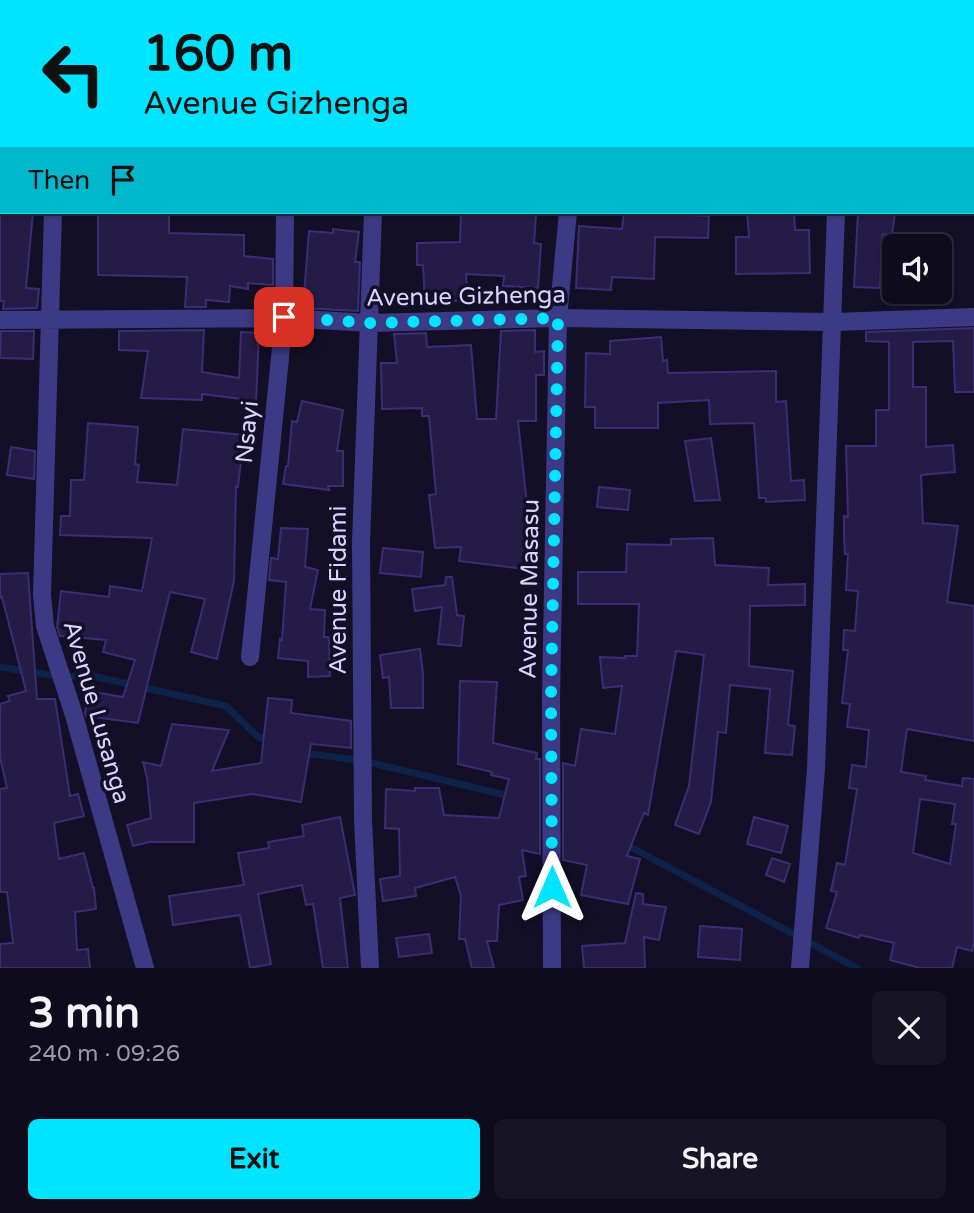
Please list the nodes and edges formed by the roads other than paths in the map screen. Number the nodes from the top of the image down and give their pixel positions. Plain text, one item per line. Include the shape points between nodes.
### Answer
1 (53, 214) edge
2 (285, 214) edge
3 (373, 214) edge
4 (568, 214) edge
5 (836, 214) edge
6 (284, 317) junction
7 (974, 317) edge
8 (558, 318) junction
9 (0, 320) edge
10 (51, 320) junction
11 (834, 321) junction
12 (370, 323) junction
13 (250, 657) dead end
14 (145, 968) edge
15 (370, 968) edge
16 (552, 968) edge
17 (800, 968) edge

1 - 10 street, Avenue Lusanga
2 - 6 street, Nsayi
3 - 12 street, Avenue Fidami
4 - 8 street, Avenue Masasu
5 - 11 street
6 - 10 street, Avenue Gizhenga
6 - 12 street, Avenue Gizhenga
6 - 13 street, Nsayi
7 - 11 street, Avenue Gizhenga
8 - 11 street, Avenue Gizhenga
8 - 12 street, Avenue Gizhenga
8 - 16 street, Avenue Masasu via 551,697
9 - 10 street, Avenue Gizhenga
10 - 14 street, Avenue Lusanga via 42,595 45,626
11 - 17 street via 816,769
12 - 15 street, Avenue Fidami via 361,542 363,820

